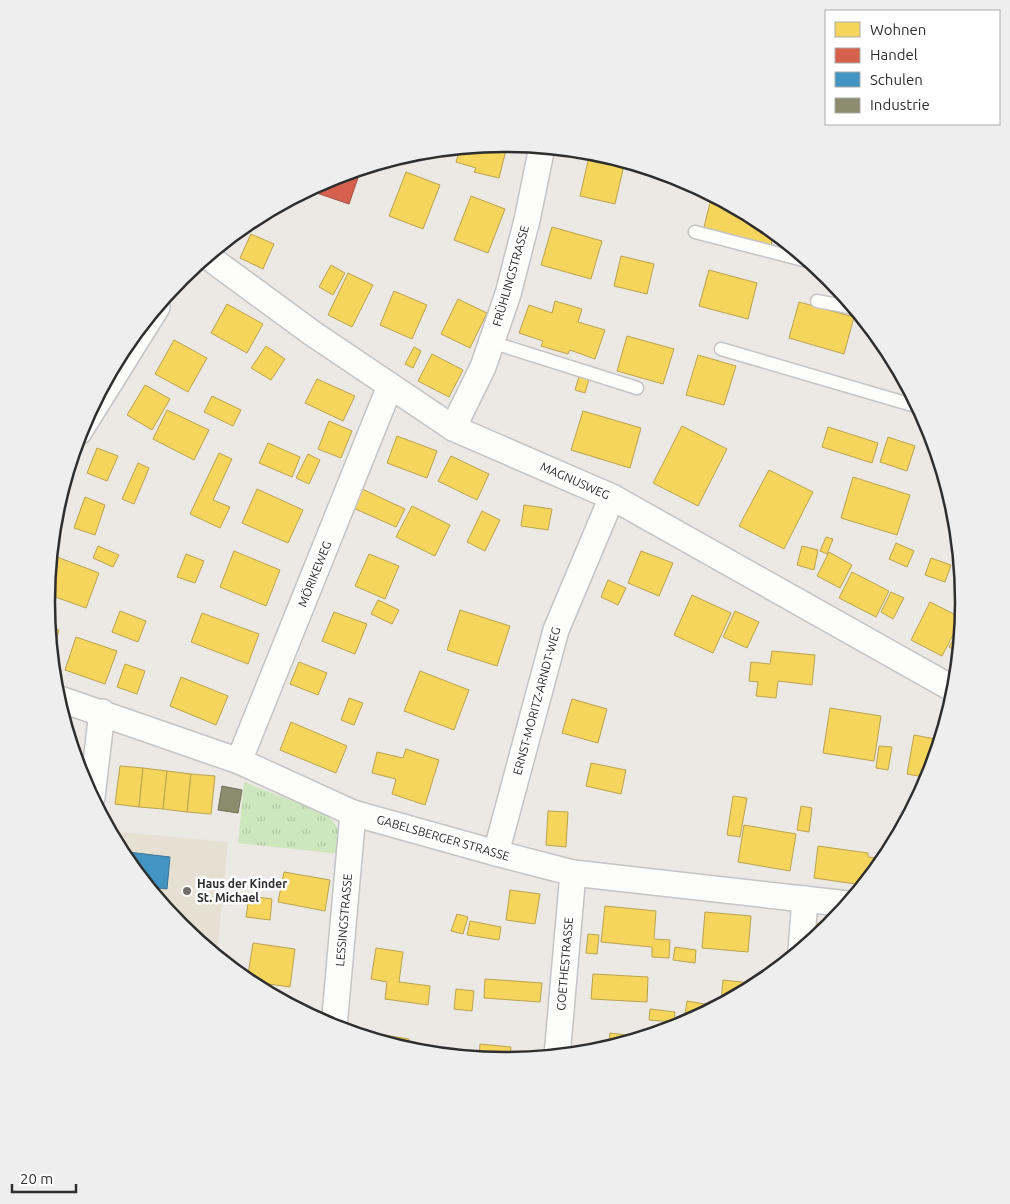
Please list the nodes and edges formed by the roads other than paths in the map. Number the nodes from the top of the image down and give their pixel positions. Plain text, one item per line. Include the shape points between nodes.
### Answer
1 (541, 154) edge
2 (695, 232) dead end
3 (794, 258) edge
4 (213, 260) edge
5 (818, 301) dead end
6 (844, 306) edge
7 (491, 342) junction
8 (721, 349) dead end
9 (390, 386) junction
10 (637, 388) dead end
11 (910, 405) edge
12 (453, 428) junction
13 (612, 497) junction
14 (947, 685) edge
15 (66, 701) edge
16 (102, 712) junction
17 (239, 761) junction
18 (94, 784) edge
19 (353, 813) junction
20 (496, 853) junction
21 (573, 873) junction
22 (805, 899) junction
23 (839, 903) edge
24 (802, 940) edge
25 (335, 1019) edge
26 (558, 1049) edge

1 - 7 street, FRÜHLINGSTRASSE via 508,294
2 - 3 lane
4 - 9 street, MAGNUSWEG
5 - 6 lane
7 - 10 lane
7 - 12 street, FRÜHLINGSTRASSE
8 - 11 lane
9 - 12 street, MAGNUSWEG
9 - 17 street, MÖRIKEWEG
12 - 13 street, MAGNUSWEG
13 - 14 street, MAGNUSWEG
13 - 20 street, ERNST-MORITZ-ARNDT-WEG via 556,630
15 - 16 street, GABELSBERGER STRASSE
16 - 17 street, GABELSBERGER STRASSE
16 - 18 street
17 - 19 street, GABELSBERGER STRASSE
19 - 20 street, GABELSBERGER STRASSE
19 - 25 street, LESSINGSTRASSE
20 - 21 street, GABELSBERGER STRASSE
21 - 22 street, GABELSBERGER STRASSE
21 - 26 street, GOETHESTRASSE
22 - 23 street, GABELSBERGER STRASSE
22 - 24 street

